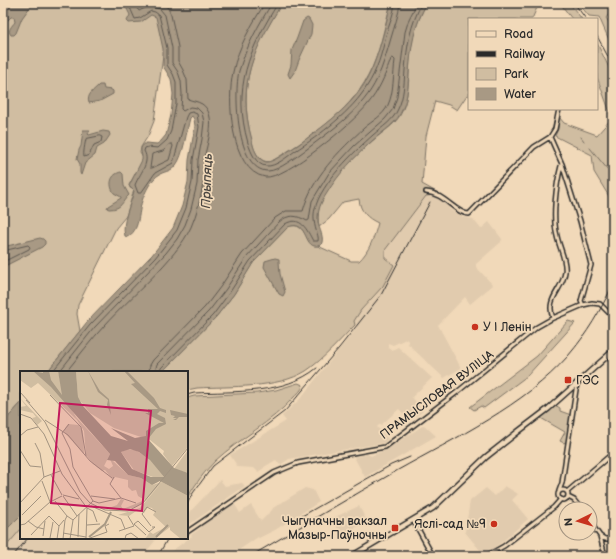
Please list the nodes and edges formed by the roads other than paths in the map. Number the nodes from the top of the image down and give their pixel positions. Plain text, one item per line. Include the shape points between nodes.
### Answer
1 (559, 110) edge
2 (550, 137) junction
3 (562, 164) junction
4 (426, 192) dead end
5 (613, 302) edge
6 (583, 305) junction
7 (612, 316) edge
8 (553, 318) junction
9 (613, 351) edge
10 (578, 383) junction
11 (613, 453) edge
12 (562, 483) junction
13 (559, 491) junction
14 (567, 492) junction
15 (568, 497) junction
16 (561, 499) junction
17 (575, 501) edge
18 (413, 520) junction
19 (188, 531) edge
20 (598, 533) edge
21 (600, 536) junction
22 (613, 536) edge
23 (352, 556) edge
24 (433, 556) edge
25 (486, 556) edge
26 (604, 556) edge

1 - 2 street via 555,130
2 - 3 street
2 - 4 street via 534,147 466,214 434,192
3 - 6 street via 580,221 590,265 581,301
3 - 8 street via 555,206 556,235 566,272 550,306
5 - 7 street
6 - 7 street via 600,304
6 - 8 street, ПРАМЫСЛОВАЯ ВУЛІЦА
8 - 19 street, ПРАМЫСЛОВАЯ ВУЛІЦА via 537,327 384,447 298,463 274,473
9 - 10 street
10 - 12 street
10 - 18 street via 486,457 433,508
11 - 14 street
12 - 13 street
12 - 14 street
13 - 14 street
13 - 16 street via 558,496
14 - 15 street
15 - 16 street
15 - 17 street
16 - 25 street via 504,546
18 - 23 street
18 - 24 street
20 - 21 street
21 - 22 street via 605,539
21 - 26 street

